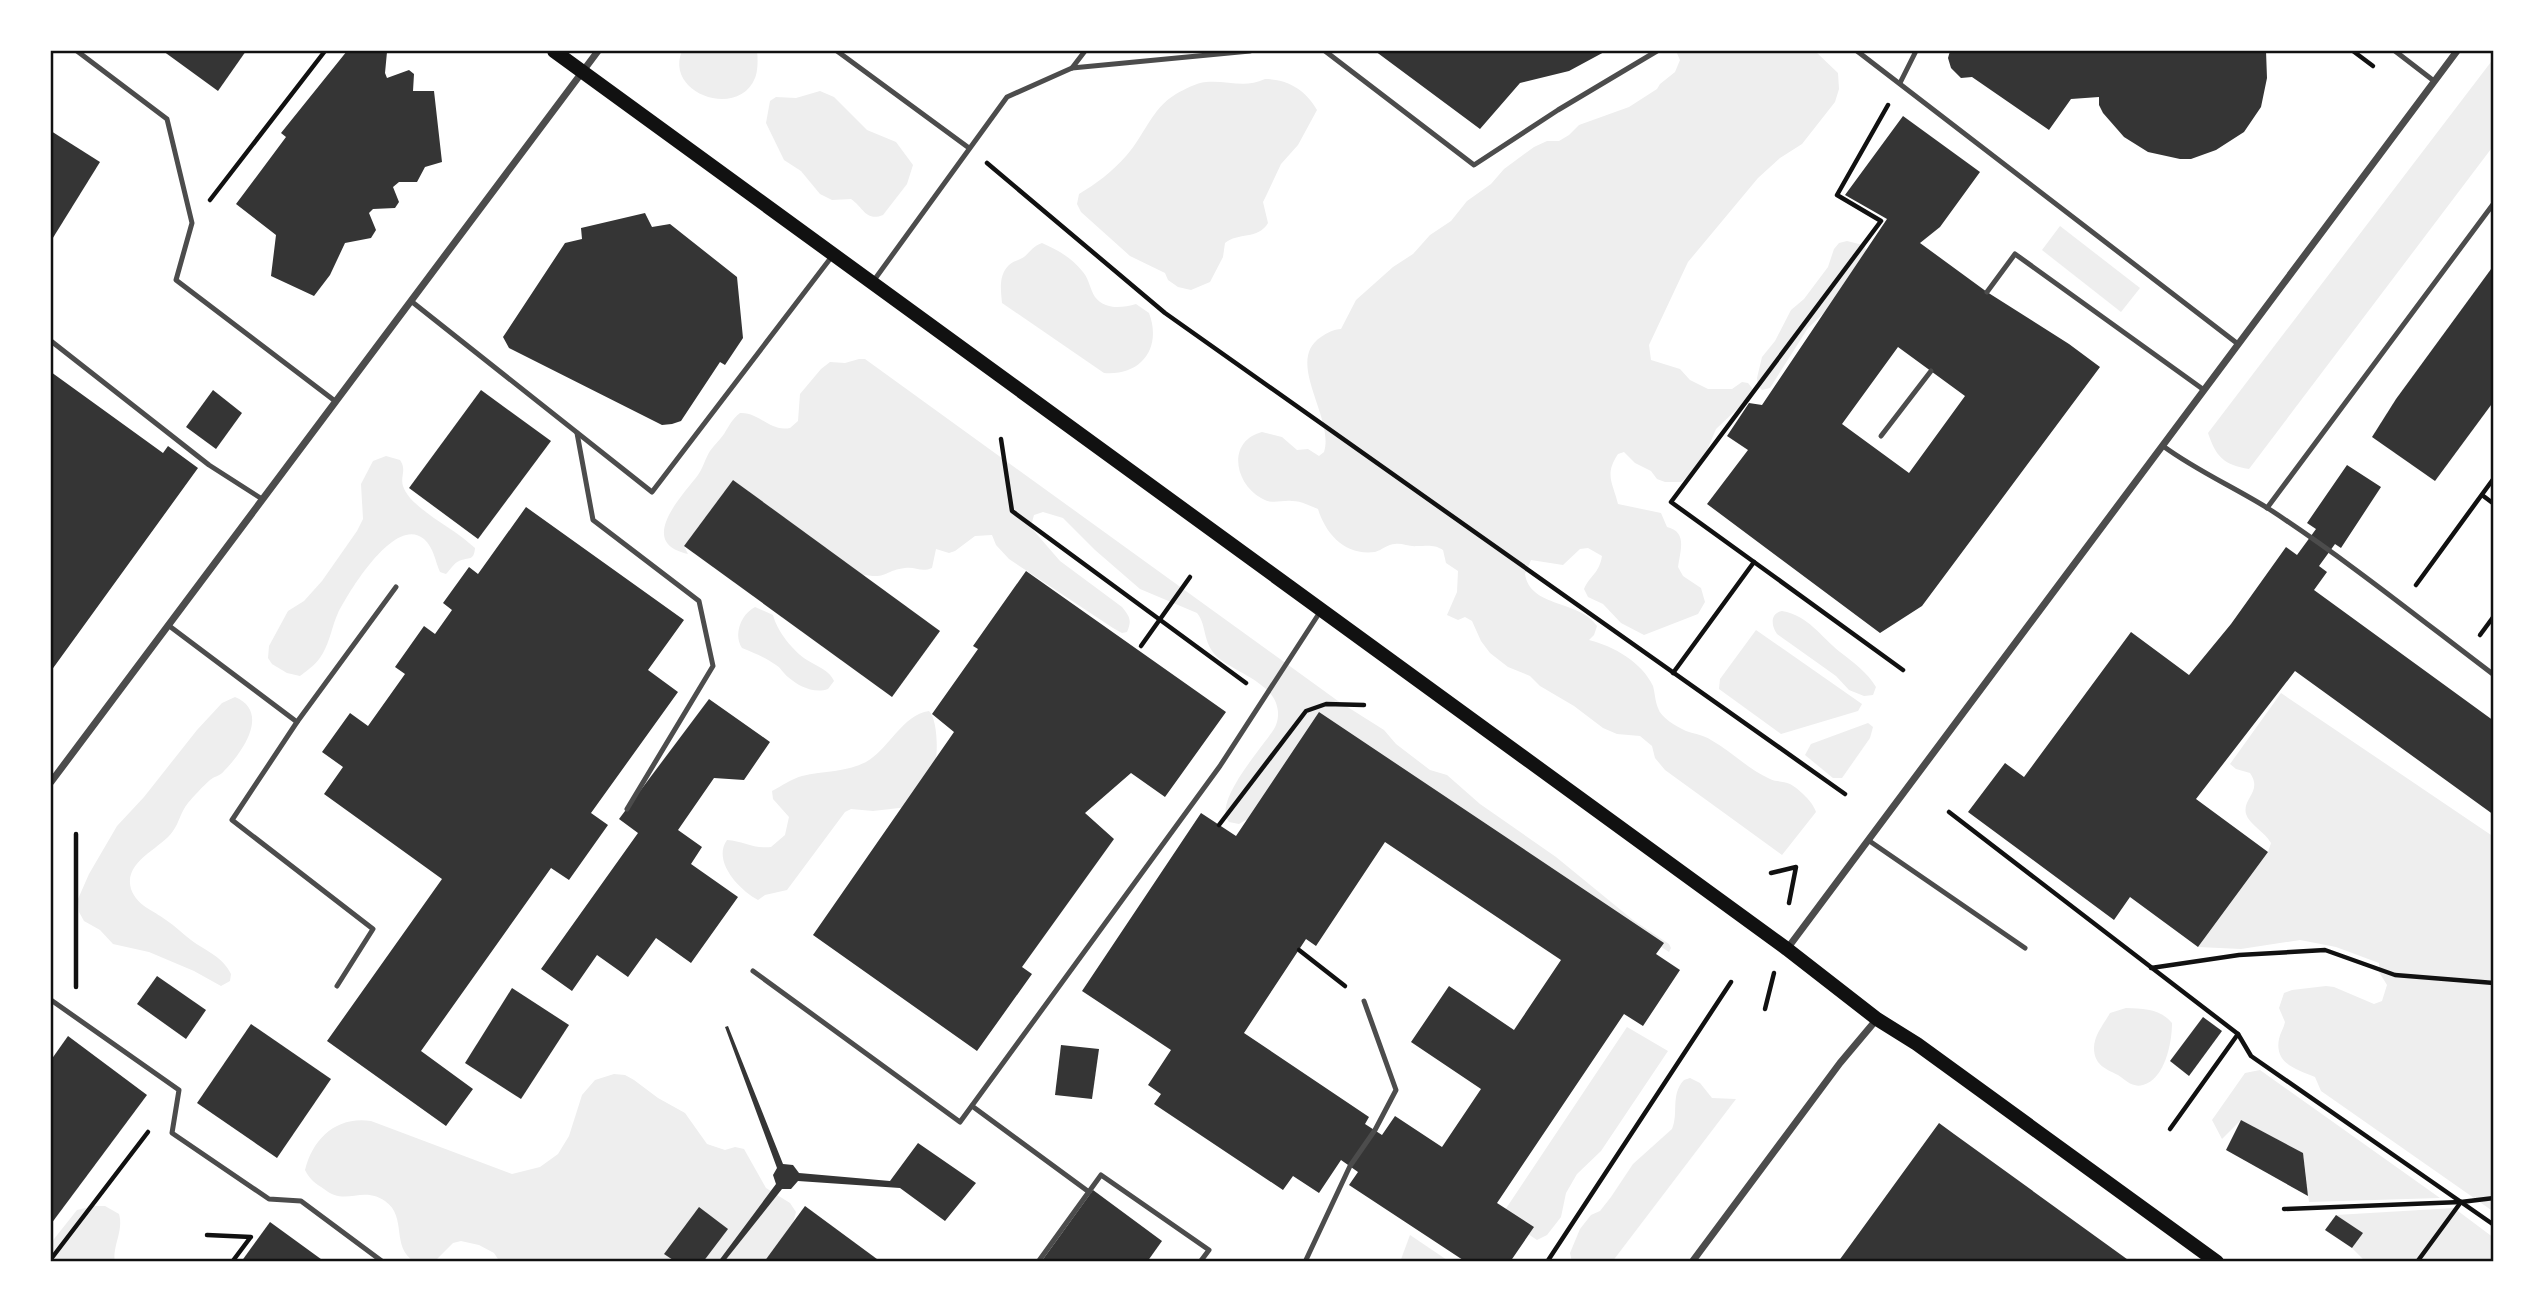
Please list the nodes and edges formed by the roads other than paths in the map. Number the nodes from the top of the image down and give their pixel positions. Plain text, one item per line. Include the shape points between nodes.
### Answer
1 (77, 51) edge
2 (554, 51) edge
3 (598, 51) edge
4 (837, 51) edge
5 (1086, 51) edge
6 (1250, 51) edge
7 (1325, 51) edge
8 (1657, 51) edge
9 (1857, 51) edge
10 (1916, 51) edge
11 (2395, 51) edge
12 (2457, 51) edge
13 (1072, 68) junction
14 (582, 72) junction
15 (2434, 80) junction
16 (1900, 83) junction
17 (969, 148) junction
18 (2494, 203) edge
19 (834, 254) junction
20 (872, 283) junction
21 (1987, 292) dead end
22 (411, 302) junction
23 (51, 341) edge
24 (2238, 344) junction
25 (1931, 371) dead end
26 (2204, 390) junction
27 (335, 401) junction
28 (578, 432) junction
29 (1881, 436) dead end
30 (2162, 446) junction
31 (262, 499) junction
32 (2267, 508) junction
33 (396, 587) dead end
34 (1322, 610) junction
35 (168, 625) junction
36 (2494, 675) edge
37 (297, 722) junction
38 (51, 782) edge
39 (627, 809) dead end
40 (1868, 840) junction
41 (2025, 948) dead end
42 (1787, 949) junction
43 (753, 971) dead end
44 (337, 986) dead end
45 (51, 1000) edge
46 (1364, 1001) road end
47 (1877, 1019) junction
48 (972, 1106) junction
49 (1089, 1192) junction
50 (383, 1262) edge
51 (1038, 1262) edge
52 (1200, 1262) edge
53 (1306, 1262) edge
54 (1692, 1262) edge
55 (2217, 1262) edge

1 - 27 lane via 167,119 192,223 176,280
2 - 14 main road
3 - 14 street
4 - 17 lane
5 - 13 lane
6 - 13 lane
7 - 8 lane via 1474,165
9 - 16 lane
10 - 16 lane
11 - 15 lane
12 - 15 street
13 - 17 lane via 1007,97
14 - 19 main road
14 - 22 street
15 - 24 street
16 - 24 lane
17 - 20 lane
18 - 32 lane
19 - 20 main road
19 - 28 lane via 652,492
20 - 34 main road
21 - 26 lane via 2015,254
22 - 27 street
22 - 28 lane
23 - 31 lane via 209,465
24 - 26 street
25 - 29 lane
26 - 30 street
27 - 31 street
28 - 39 lane via 593,520 699,601 713,666
30 - 32 lane
30 - 40 street
31 - 35 street
32 - 36 lane
33 - 37 lane
34 - 42 main road
34 - 48 lane via 1220,766
35 - 37 lane
35 - 38 street
37 - 44 lane via 232,820 373,929
40 - 41 lane
40 - 42 street
42 - 47 main road
43 - 48 lane via 960,1122
45 - 50 lane via 179,1090 172,1133 270,1199 301,1201
46 - 53 lane via 1396,1090 1350,1166
47 - 54 street
47 - 55 main road
48 - 49 lane
49 - 51 lane
49 - 52 lane via 1101,1175 1209,1250

